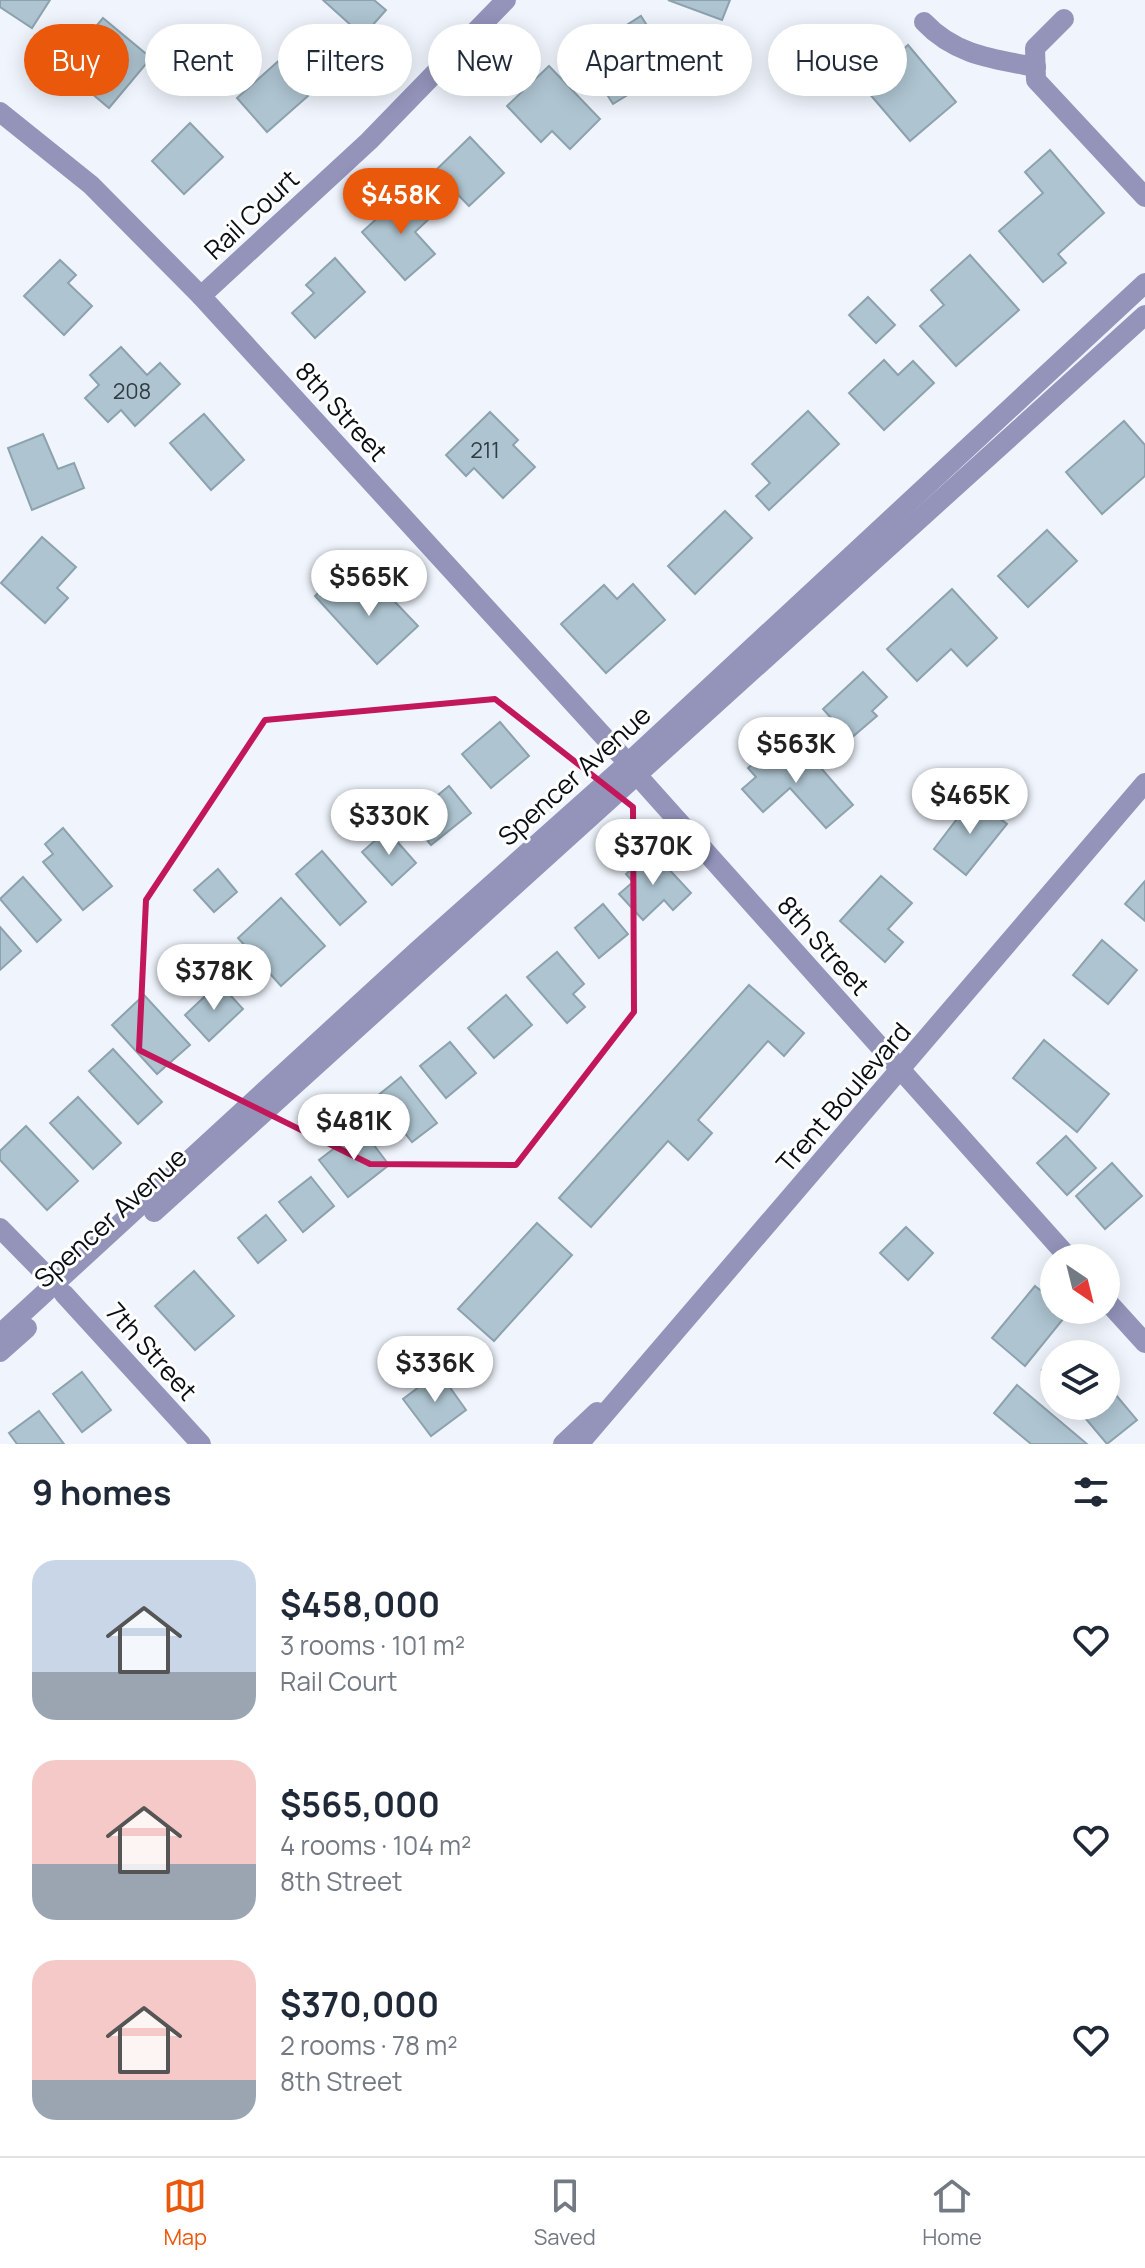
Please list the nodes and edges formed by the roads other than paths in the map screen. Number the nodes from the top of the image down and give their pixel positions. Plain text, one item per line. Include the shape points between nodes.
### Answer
1 (506, 0) edge
2 (1064, 19) dead end
3 (924, 22) dead end
4 (1036, 67) junction
5 (0, 112) edge
6 (1145, 197) edge
7 (1145, 283) edge
8 (201, 296) junction
9 (1145, 315) edge
10 (632, 769) junction
11 (1145, 783) edge
12 (901, 1069) junction
13 (0, 1228) edge
14 (1057, 1244) edge
15 (60, 1289) junction
16 (1120, 1315) edge
17 (0, 1334) edge
18 (1145, 1343) edge
19 (0, 1352) edge
20 (641, 1372) junction
21 (201, 1444) edge
22 (563, 1444) edge
23 (579, 1444) edge

1 - 8 street, Rail Court via 369,141
2 - 4 street via 1035,48
3 - 4 street via 940,39 978,56
4 - 6 street via 1036,80
5 - 8 street, 8th Street via 91,185
7 - 10 street, Spencer Avenue
8 - 10 street, 8th Street
9 - 10 street, Spencer Avenue
10 - 12 street, 8th Street
10 - 15 street, Spencer Avenue
11 - 12 street, Trent Boulevard
12 - 14 street, 8th Street
12 - 20 street, Trent Boulevard
13 - 15 street, 7th Street
15 - 17 street, Spencer Avenue
15 - 19 street, Spencer Avenue
15 - 21 street, 7th Street
16 - 18 street
20 - 22 street
20 - 23 street, Trent Boulevard

